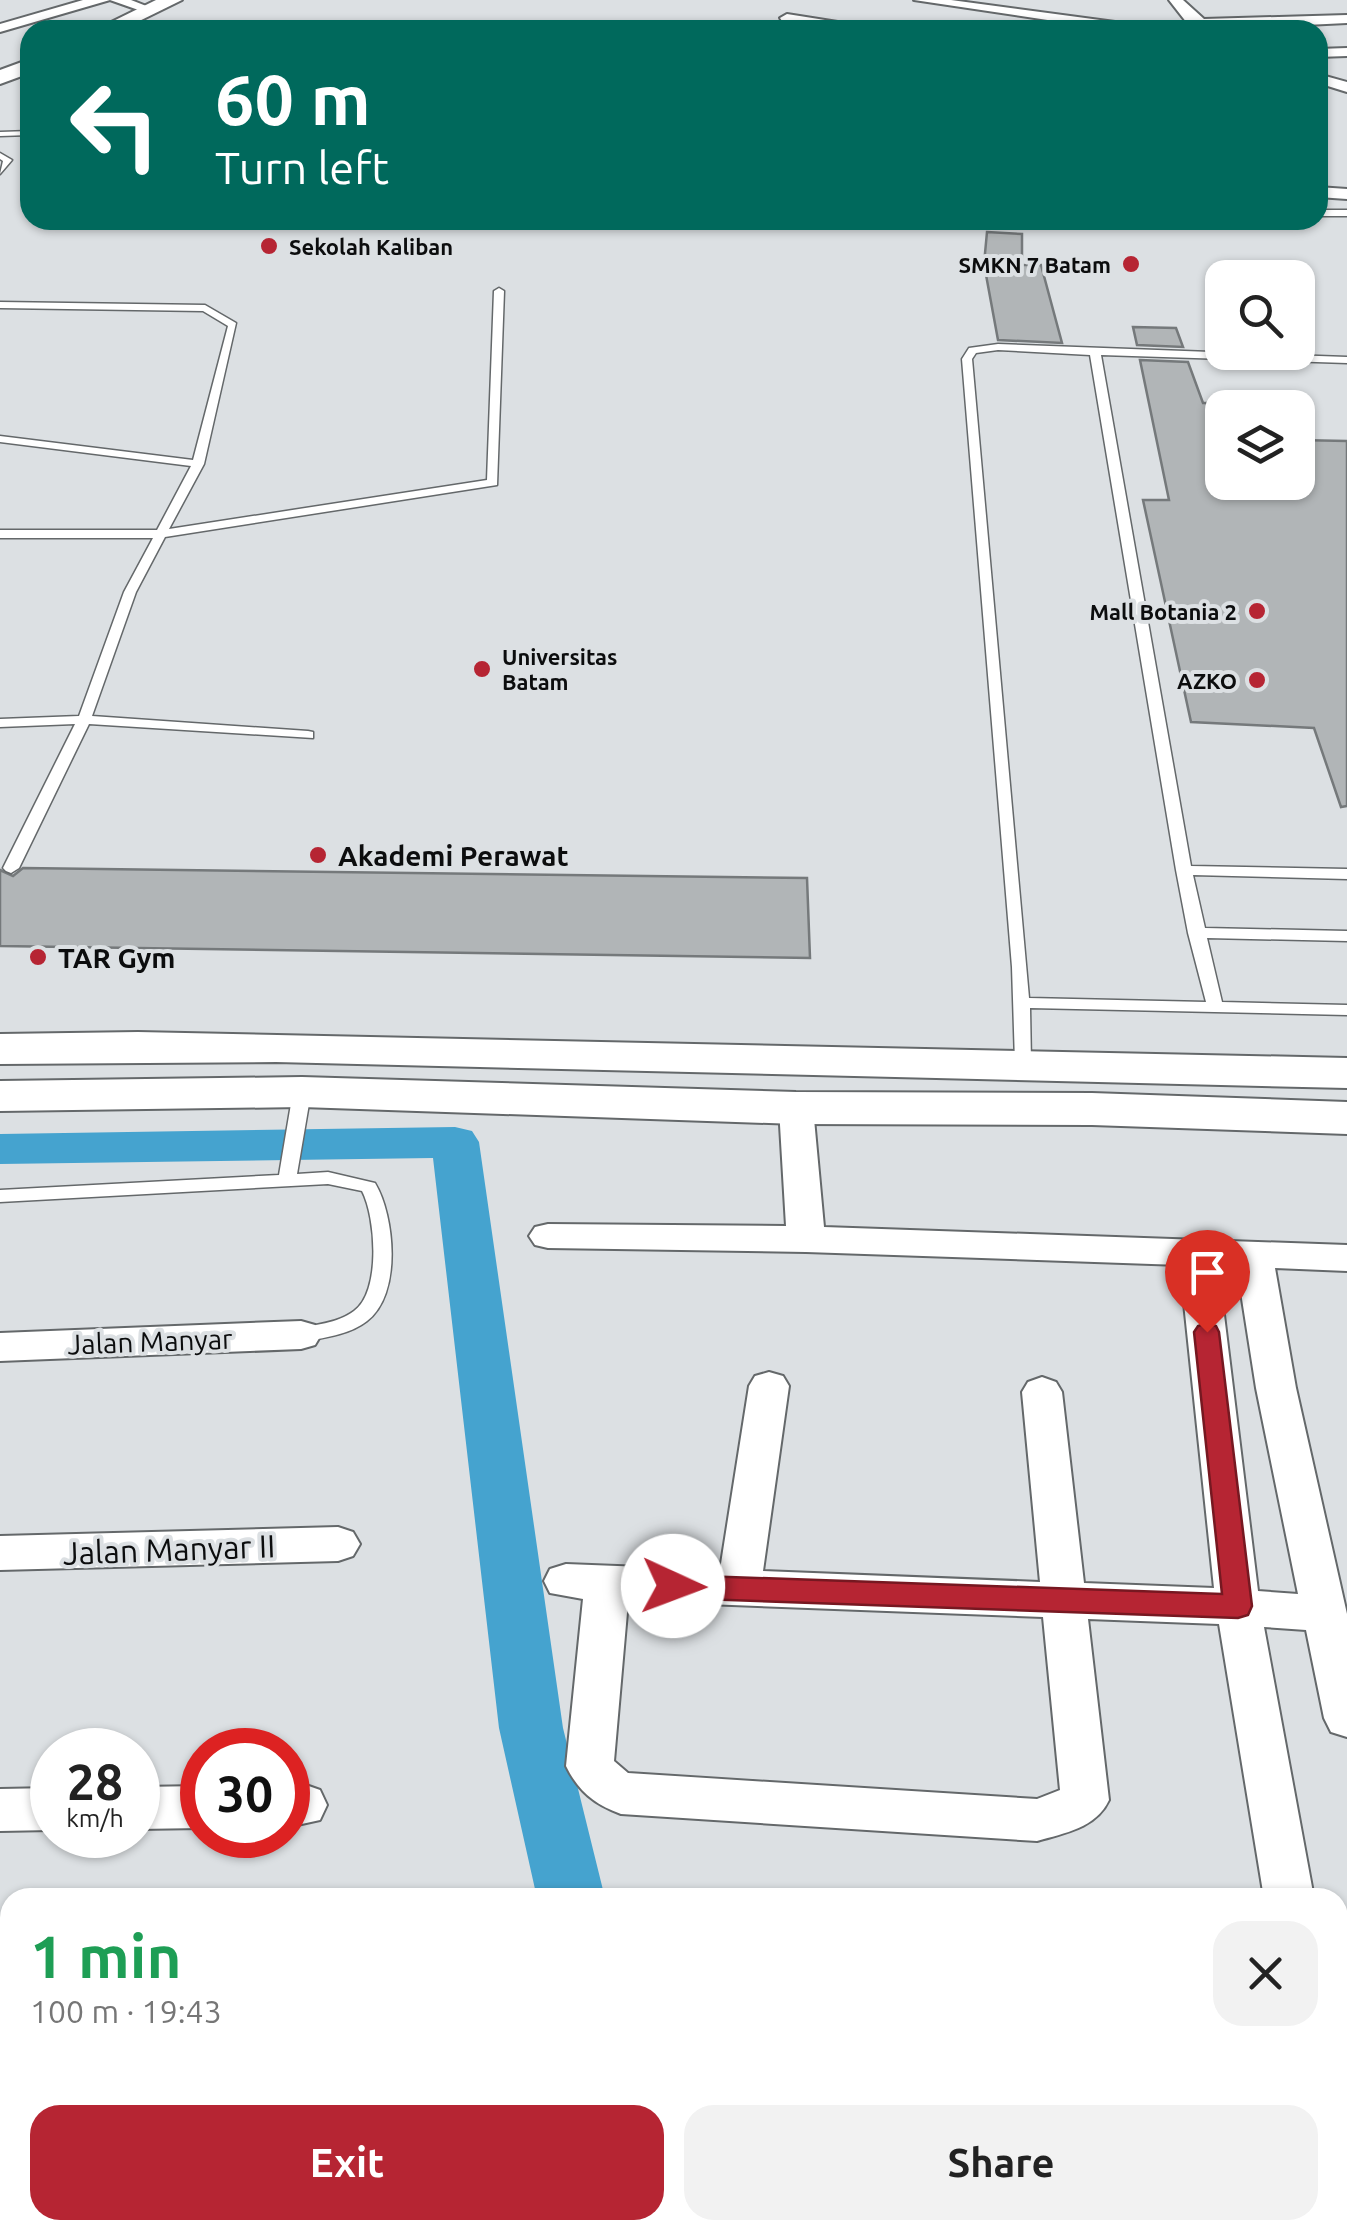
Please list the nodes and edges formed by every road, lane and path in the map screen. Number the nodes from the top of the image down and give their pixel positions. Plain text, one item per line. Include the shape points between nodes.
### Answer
1 (103, 0) edge
2 (116, 0) edge
3 (172, 0) edge
4 (920, 0) edge
5 (1003, 0) edge
6 (1176, 0) edge
7 (63, 3) edge
8 (148, 9) junction
9 (1347, 19) edge
10 (20, 20) edge
11 (125, 20) edge
12 (1094, 20) edge
13 (1113, 20) edge
14 (1195, 20) edge
15 (1310, 20) edge
16 (0, 156) edge
17 (0, 171) edge
18 (499, 291) dead end
19 (0, 305) edge
20 (1095, 352) junction
21 (1347, 360) edge
22 (0, 439) edge
23 (198, 464) junction
24 (0, 534) edge
25 (160, 534) junction
26 (84, 720) junction
27 (0, 723) edge
28 (308, 735) dead end
29 (11, 868) dead end
30 (1184, 870) junction
31 (1347, 874) edge
32 (1196, 933) junction
33 (1347, 936) edge
34 (1022, 1003) junction
35 (1215, 1006) junction
36 (1347, 1010) edge
37 (0, 1050) edge
38 (1022, 1062) junction
39 (1347, 1073) edge
40 (548, 1076) junction
41 (0, 1096) edge
42 (300, 1108) junction
43 (796, 1108) junction
44 (1347, 1118) edge
45 (288, 1180) junction
46 (0, 1196) edge
47 (548, 1236) dead end
48 (806, 1239) junction
49 (1198, 1254) junction
50 (1254, 1256) junction
51 (1347, 1258) edge
52 (301, 1335) joint
53 (0, 1346) edge
54 (769, 1386) dead end
55 (1042, 1392) dead end
56 (338, 1544) dead end
57 (0, 1553) edge
58 (739, 1589) junction
59 (1062, 1602) junction
60 (1238, 1606) junction
61 (1322, 1614) junction
62 (1347, 1718) edge
63 (0, 1810) edge
64 (30, 1810) edge
65 (1286, 1888) edge

1 - 7 street
2 - 8 street
3 - 8 main road
4 - 12 street
5 - 13 street
6 - 14 street
7 - 10 street
8 - 11 main road
9 - 15 street
16 - 17 lane via 8,160
18 - 25 lane via 493,483
19 - 23 lane via 205,308 233,325
20 - 21 lane
20 - 30 lane
20 - 34 lane via 998,348 974,350 966,359
22 - 23 lane
23 - 25 lane
24 - 25 lane
25 - 26 lane via 130,592
26 - 27 lane
26 - 28 lane
26 - 29 lane
30 - 31 lane
30 - 32 lane
32 - 33 lane
32 - 35 lane
34 - 35 lane
34 - 38 lane
35 - 36 lane
37 - 40 main road via 108,1046
38 - 39 main road
38 - 40 main road
40 - 42 main road
40 - 43 main road
41 - 42 main road
42 - 45 lane
43 - 44 main road
43 - 48 street
45 - 46 lane
45 - 52 lane via 352,1180 369,1188 380,1209 381,1276 369,1310
47 - 48 street
48 - 49 street
49 - 50 street
49 - 60 street
50 - 51 street
50 - 61 street
52 - 53 street, Jalan Manyar
54 - 58 street
55 - 59 street
56 - 57 street, Jalan Manyar II
58 - 59 street
58 - 59 street via 586,1582 590,1766 603,1783 621,1793 1037,1820 1065,1812 1085,1800
59 - 60 street
60 - 61 street
60 - 65 street
61 - 62 street
63 - 64 street

